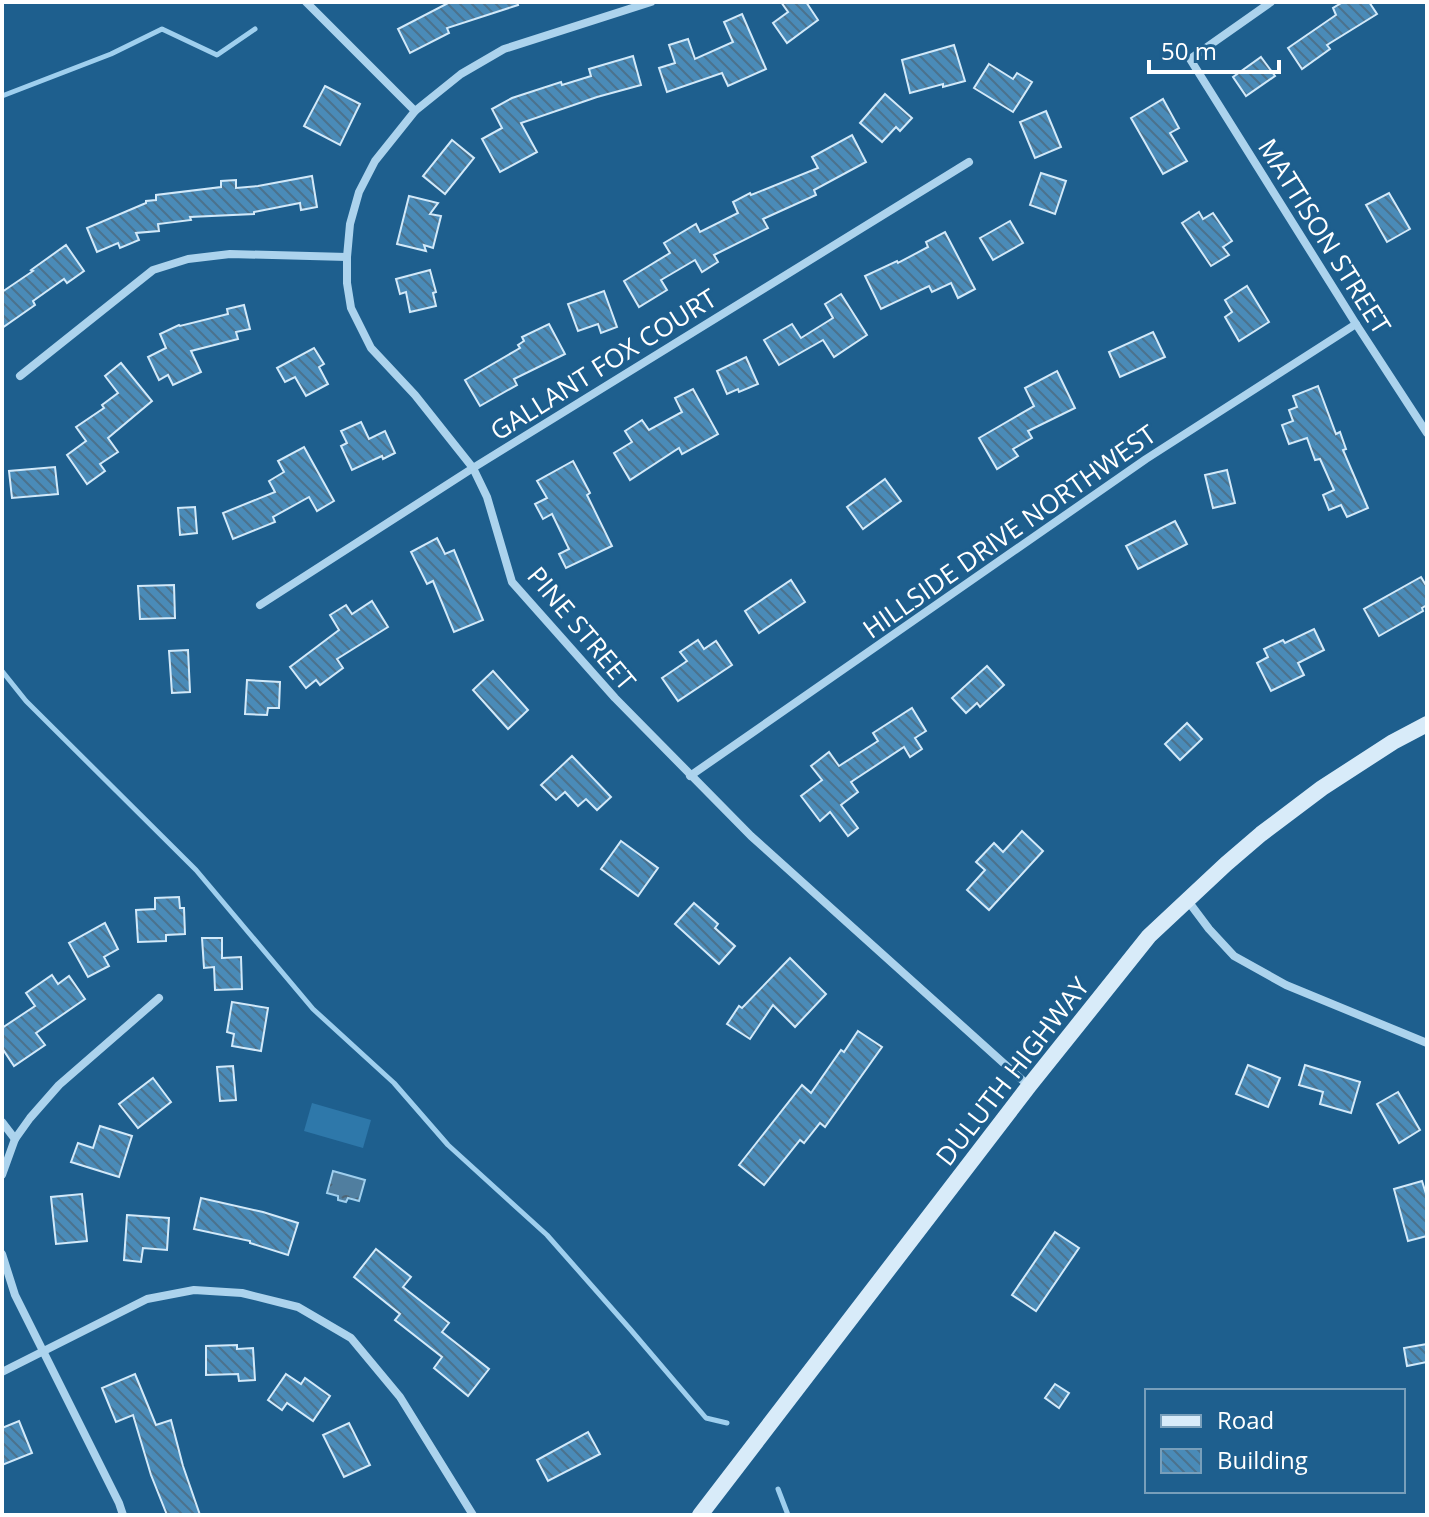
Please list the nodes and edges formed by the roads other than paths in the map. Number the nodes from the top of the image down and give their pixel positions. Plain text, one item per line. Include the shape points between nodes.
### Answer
1 (306, 2) edge
2 (651, 2) edge
3 (1271, 2) edge
4 (415, 111) junction
5 (969, 162) dead end
6 (347, 257) junction
7 (1356, 324) junction
8 (20, 376) dead end
9 (1427, 433) edge
10 (473, 468) junction
11 (260, 605) dead end
12 (1427, 724) edge
13 (690, 776) junction
14 (1187, 900) junction
15 (159, 998) dead end
16 (1427, 1043) edge
17 (1029, 1086) junction
18 (2, 1122) edge
19 (15, 1139) junction
20 (2, 1175) edge
21 (2, 1254) edge
22 (43, 1351) junction
23 (2, 1372) edge
24 (123, 1515) edge
25 (473, 1515) edge
26 (700, 1515) edge

1 - 4 street
2 - 4 street, PINE STREET via 504,49 461,74
3 - 7 street, MATTISON STREET via 1190,59
4 - 6 street, PINE STREET via 375,161 359,192
5 - 10 street, GALLANT FOX COURT
6 - 8 street via 230,254 153,270
6 - 10 street, PINE STREET via 351,308 371,348
7 - 9 street, MATTISON STREET
7 - 13 street, HILLSIDE DRIVE NORTHWEST via 1146,459
10 - 11 street, GALLANT FOX COURT
10 - 13 street, PINE STREET via 512,582
12 - 14 main road, DULUTH HIGHWAY via 1322,788
13 - 17 street, PINE STREET
14 - 16 street via 1234,956 1286,985
14 - 17 main road, DULUTH HIGHWAY via 1149,936
15 - 19 street via 59,1085
17 - 26 main road, DULUTH HIGHWAY
18 - 19 street
19 - 20 street
21 - 22 street
22 - 23 street
22 - 24 street
22 - 25 street via 147,1299 194,1290 242,1293 298,1307 351,1338 400,1397

